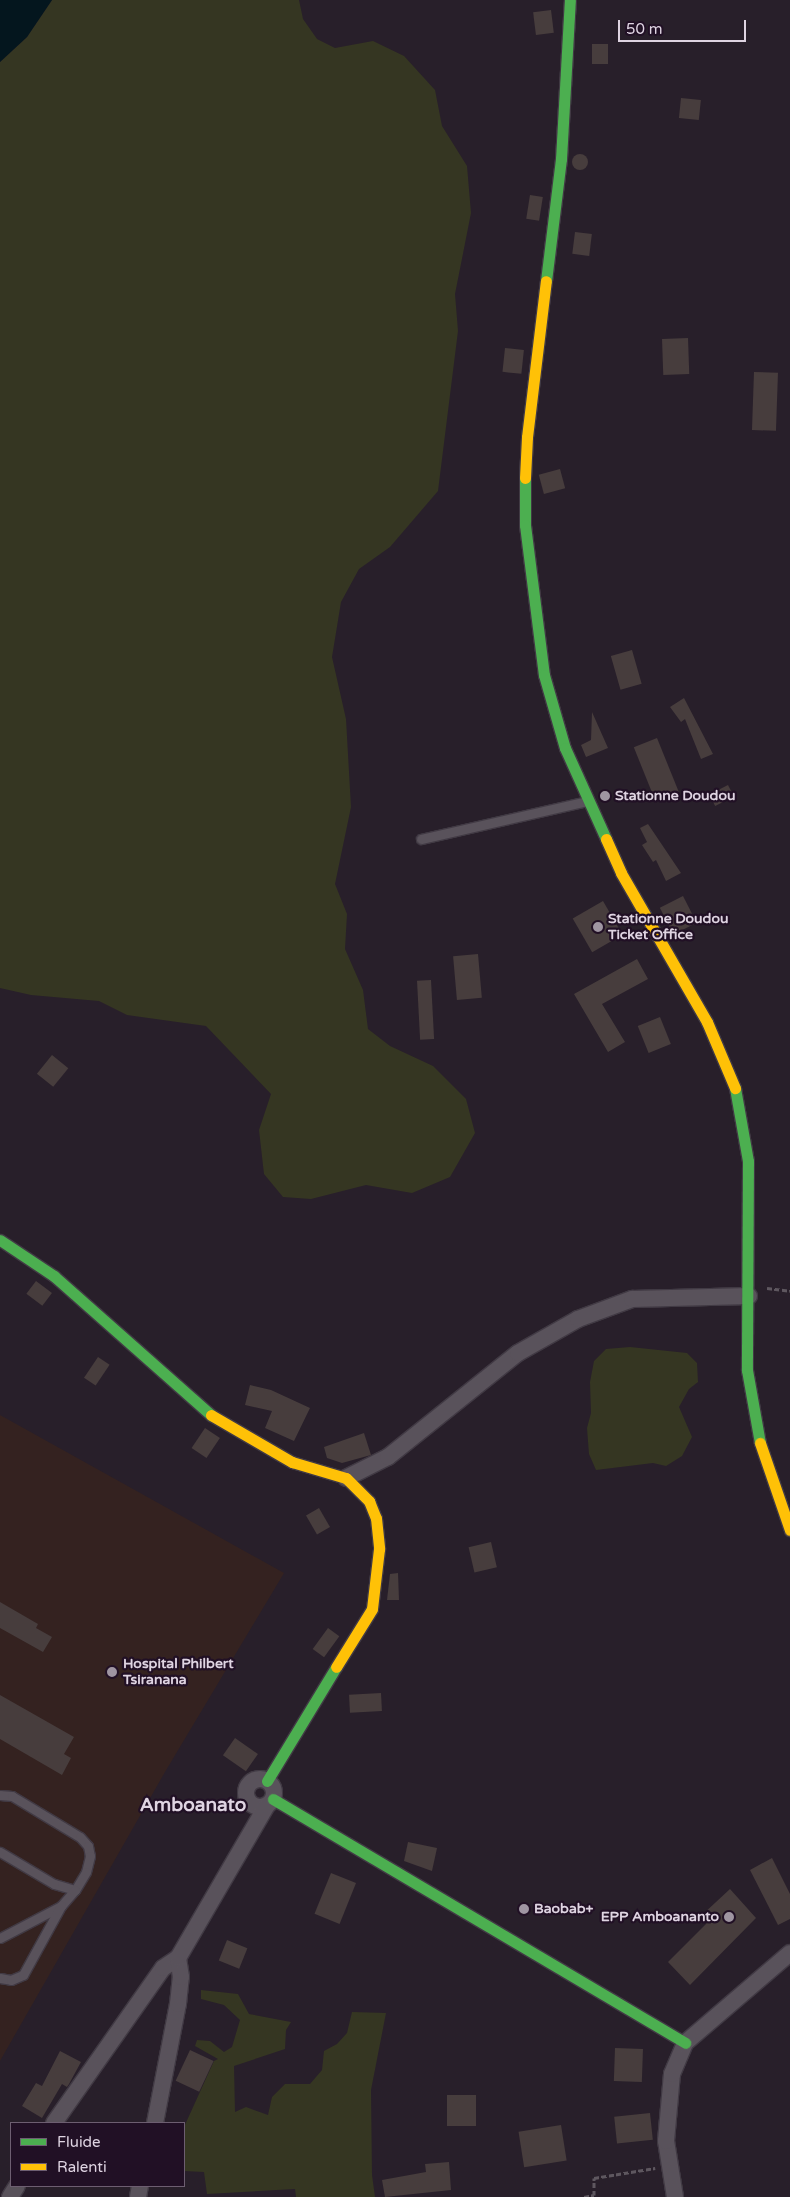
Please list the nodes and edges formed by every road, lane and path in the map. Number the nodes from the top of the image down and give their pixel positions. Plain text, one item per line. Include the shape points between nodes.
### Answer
1 (570, 0) edge
2 (590, 800) junction
3 (420, 839) dead end
4 (0, 1240) edge
5 (749, 1296) junction
6 (346, 1478) junction
7 (790, 1530) edge
8 (267, 1781) junction
9 (0, 1796) edge
10 (270, 1802) junction
11 (0, 1852) edge
12 (75, 1890) junction
13 (61, 1906) junction
14 (0, 1938) edge
15 (790, 1953) edge
16 (178, 1958) junction
17 (0, 1978) edge
18 (685, 2042) junction
19 (55, 2122) edge
20 (155, 2122) edge
21 (670, 2166) junction
22 (584, 2197) edge
23 (675, 2197) edge

1 - 2 street via 562,159 527,437 525,525 547,690 566,748
2 - 3 lane
2 - 5 street via 636,903 707,1022 730,1071 740,1106 748,1161
4 - 6 street via 44,1267 218,1421 292,1462
5 - 6 street via 632,1299 578,1319 518,1353 388,1457
5 - 7 street via 747,1370 750,1389 762,1454
6 - 8 street via 369,1501 376,1518 379,1549 372,1610
8 - 10 street via 273,1788
8 - 10 street via 257,1779 249,1783 245,1793 252,1805
9 - 12 lane via 12,1796 80,1837 88,1846 90,1856 86,1872
10 - 16 street
10 - 18 street
11 - 12 lane via 54,1884
12 - 13 lane
13 - 14 lane
13 - 17 lane via 23,1975 11,1980
15 - 18 street
16 - 19 street via 163,1968
16 - 20 street via 181,1977 178,2004
18 - 21 street via 672,2074 666,2141
21 - 22 path via 594,2178 594,2195
21 - 23 street

